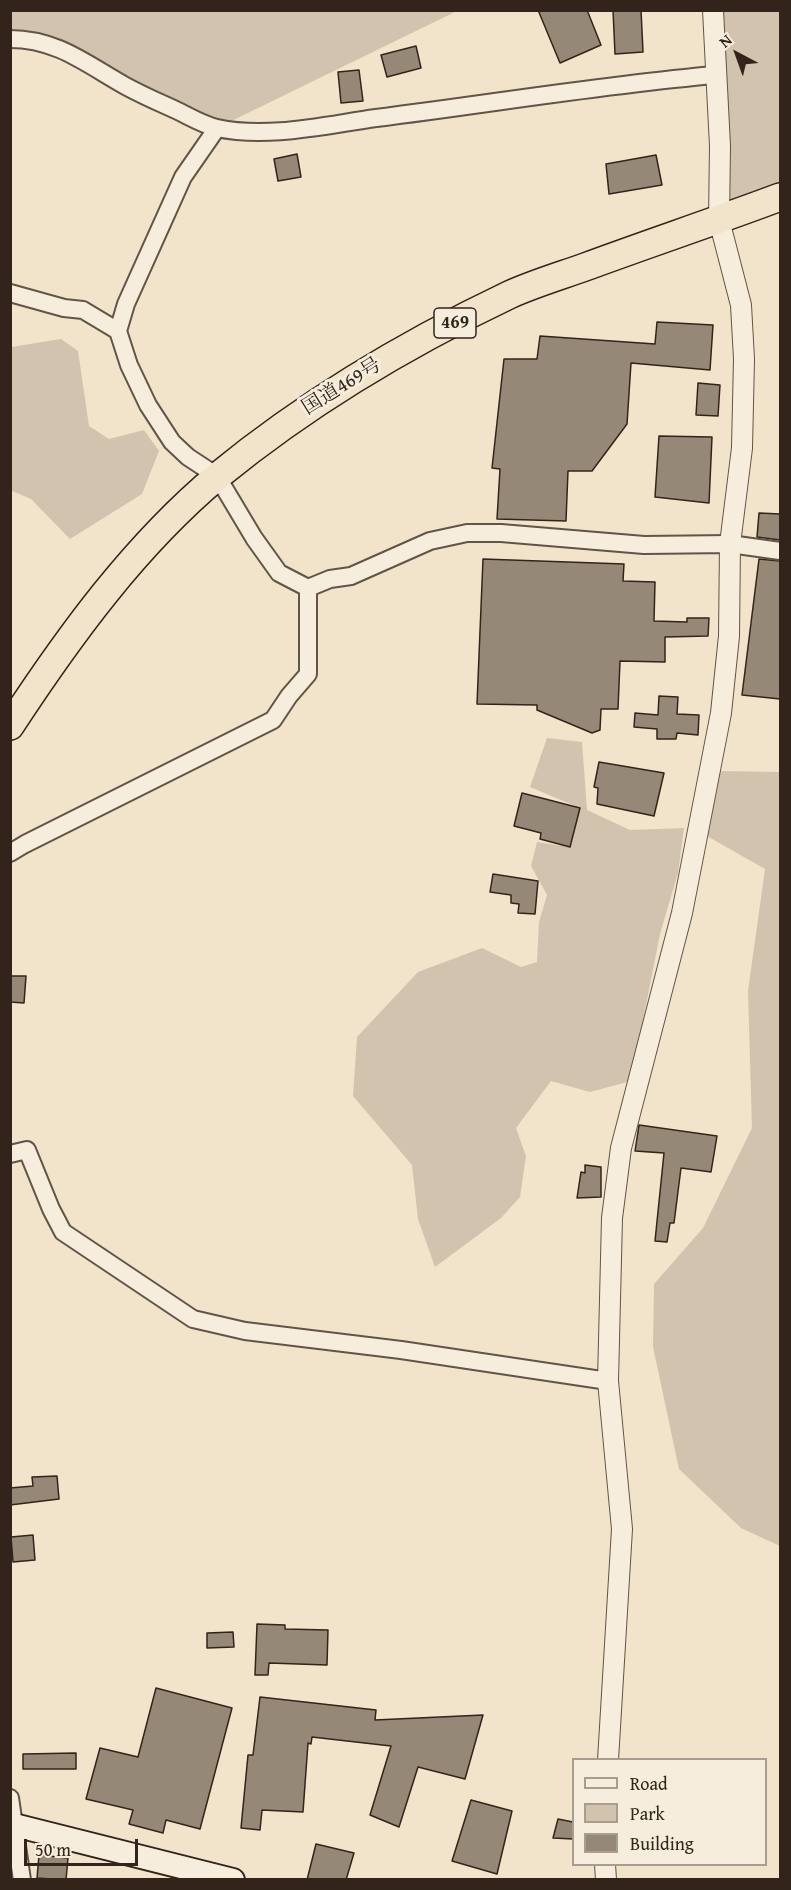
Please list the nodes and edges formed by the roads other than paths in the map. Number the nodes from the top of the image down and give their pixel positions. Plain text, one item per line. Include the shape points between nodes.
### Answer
1 (713, 10) edge
2 (10, 39) edge
3 (715, 75) junction
4 (217, 128) junction
5 (780, 197) edge
6 (719, 219) junction
7 (10, 293) edge
8 (118, 331) junction
9 (218, 476) junction
10 (730, 544) junction
11 (780, 551) edge
12 (308, 588) junction
13 (10, 726) edge
14 (10, 854) edge
15 (10, 1154) edge
16 (608, 1381) junction
17 (608, 1758) edge
18 (10, 1798) edge
19 (12, 1825) edge
20 (22, 1880) edge
21 (233, 1880) edge

1 - 3 street
2 - 4 street via 55,45 122,84
3 - 4 street via 612,84 290,130
3 - 6 street via 720,146
4 - 8 street via 183,177 126,304
5 - 6 highway, 国道469号 / 469
6 - 9 highway, 国道469号 / 469 via 510,295 387,359 306,408
6 - 10 street via 741,305 744,359 742,448
7 - 8 street via 83,310
8 - 9 street via 148,405 172,442
9 - 12 street via 279,573
9 - 13 highway, 国道469号 / 469 via 113,584 55,658
10 - 11 street
10 - 12 street via 644,545 467,533 430,541 351,576
10 - 16 street via 729,636 721,713 682,913 621,1148 610,1257
12 - 14 street via 308,674 273,720
15 - 16 street via 27,1150 63,1232 193,1319 245,1330
16 - 17 street via 622,1529
18 - 19 street
19 - 20 street
19 - 21 main road

